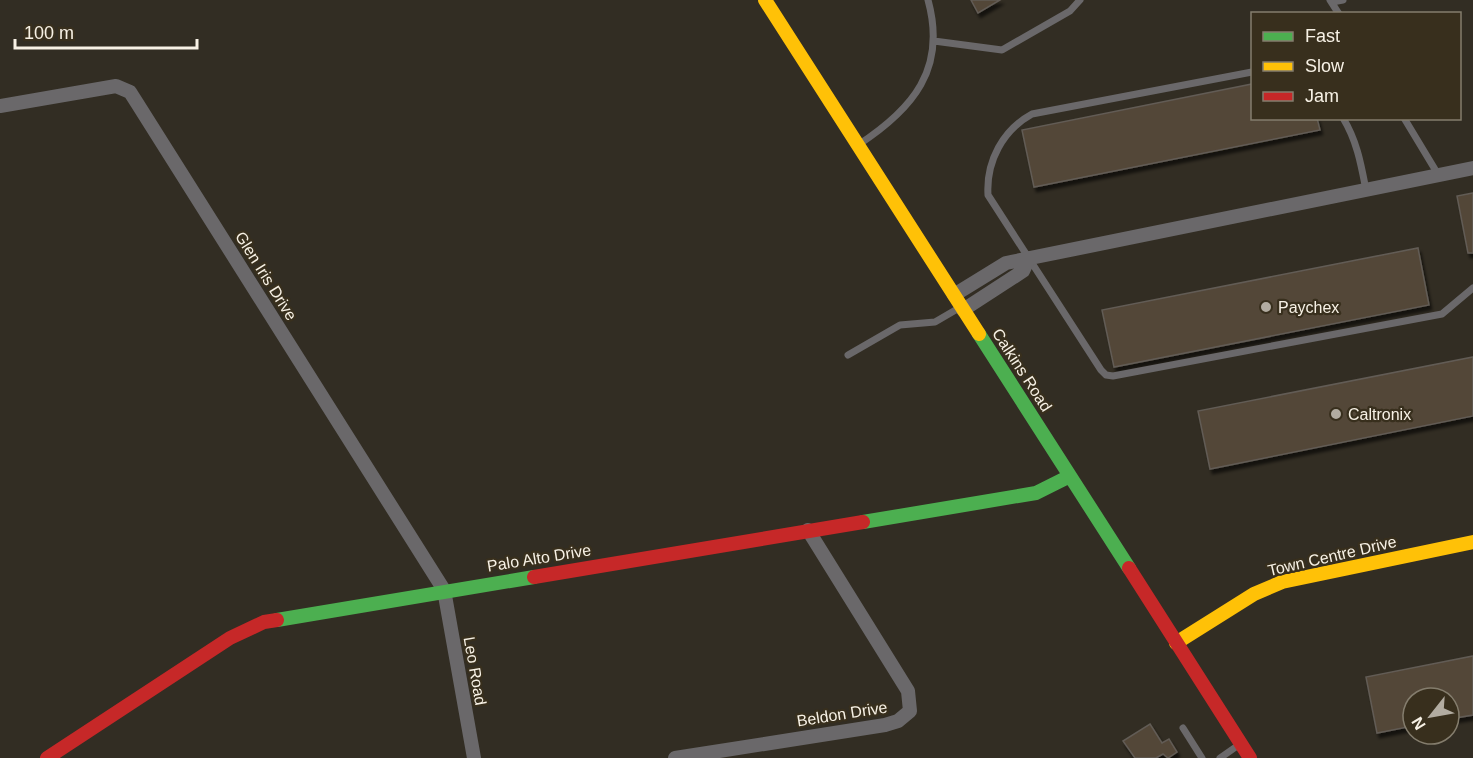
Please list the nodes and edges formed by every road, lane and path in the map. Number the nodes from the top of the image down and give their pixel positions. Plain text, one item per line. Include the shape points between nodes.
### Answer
1 (765, 0) edge
2 (928, 0) edge
3 (1080, 0) edge
4 (1343, 0) edge
5 (1331, 1) edge
6 (934, 41) junction
7 (1251, 72) edge
8 (0, 106) edge
9 (1344, 120) edge
10 (1405, 120) edge
11 (858, 145) junction
12 (1473, 168) edge
13 (1439, 176) junction
14 (1366, 190) junction
15 (1029, 258) junction
16 (1473, 288) edge
17 (960, 304) junction
18 (848, 355) dead end
19 (1070, 476) junction
20 (808, 530) junction
21 (1473, 542) edge
22 (444, 590) junction
23 (1176, 643) junction
24 (1182, 728) dead end
25 (1241, 744) junction
26 (46, 758) edge
27 (474, 758) edge
28 (675, 758) edge
29 (1202, 758) edge
30 (1220, 758) edge
31 (1250, 758) edge

1 - 11 street, Calkins Road
2 - 6 lane
3 - 6 lane via 1070,11 1002,50
4 - 5 lane
6 - 11 lane via 927,74 911,102
7 - 15 lane via 1032,114 1017,122 1005,135 987,177 988,195
8 - 22 street, Glen Iris Drive via 116,86 130,93
9 - 14 lane via 1358,150
10 - 13 lane
11 - 17 street, Calkins Road
12 - 13 street
13 - 14 street
14 - 15 street
15 - 16 lane via 1101,370 1113,376 1442,314
15 - 17 street via 1023,271
17 - 18 lane via 935,322 900,325
17 - 19 street, Calkins Road
19 - 20 street, Palo Alto Drive via 1036,494
19 - 23 street, Calkins Road
20 - 22 street, Palo Alto Drive
20 - 28 street, Beldon Drive via 908,691 910,711 898,722 885,725
21 - 23 street, Town Centre Drive via 1282,582 1254,594
22 - 26 street, Palo Alto Drive via 248,628
22 - 27 street, Leo Road
23 - 25 street, Calkins Road
24 - 29 lane
25 - 30 lane
25 - 31 street, Calkins Road

